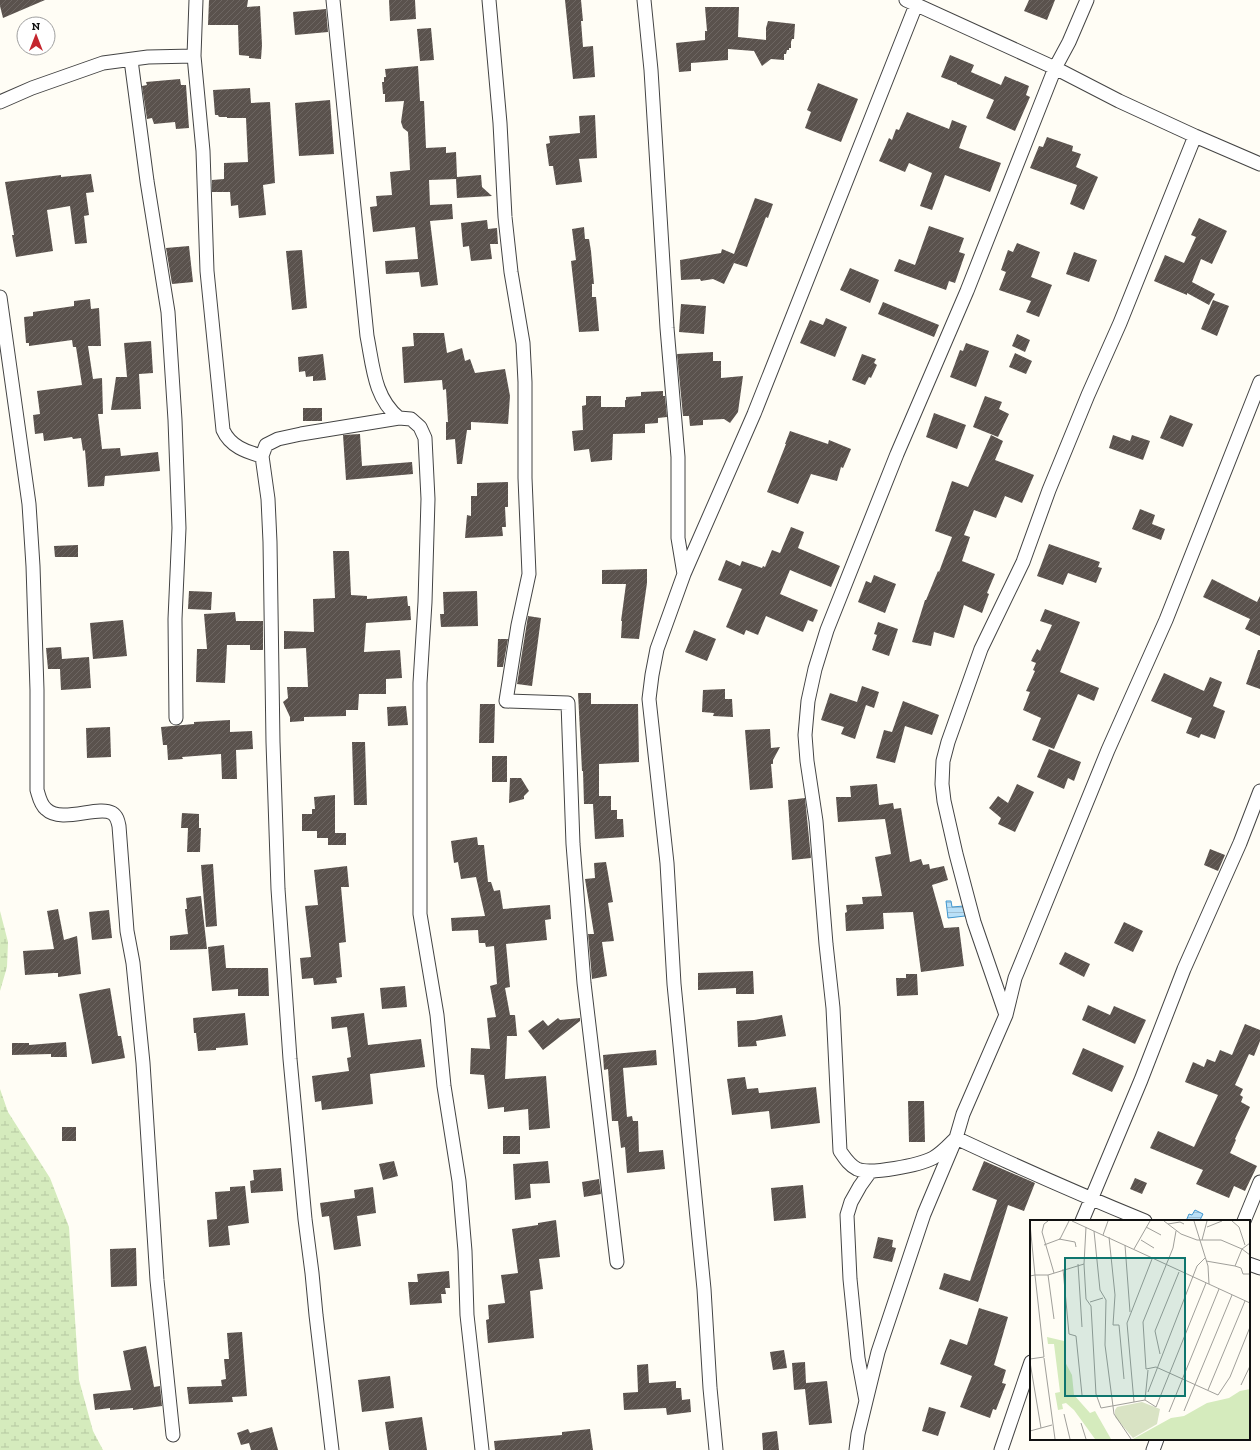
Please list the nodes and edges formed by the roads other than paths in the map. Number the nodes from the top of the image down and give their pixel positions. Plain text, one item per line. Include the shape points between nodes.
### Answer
1 (196, 0) edge
2 (333, 0) edge
3 (489, 0) edge
4 (644, 0) edge
5 (1087, 0) edge
6 (911, 3) edge
7 (194, 56) junction
8 (131, 60) junction
9 (1055, 68) junction
10 (0, 102) edge
11 (1195, 136) junction
12 (1260, 164) edge
13 (0, 297) edge
14 (1260, 382) edge
15 (399, 418) junction
16 (262, 456) junction
17 (684, 574) junction
18 (176, 718) dead end
19 (1260, 791) edge
20 (1006, 1015) junction
21 (956, 1138) junction
22 (925, 1162) junction
23 (874, 1171) junction
24 (937, 1182) junction
25 (1260, 1182) edge
26 (1091, 1199) junction
27 (1082, 1220) edge
28 (1143, 1220) edge
29 (1244, 1220) edge
30 (617, 1262) dead end
31 (1250, 1264) edge
32 (1260, 1268) edge
33 (1030, 1365) edge
34 (866, 1401) junction
35 (173, 1435) dead end
36 (1158, 1440) edge
37 (332, 1450) edge
38 (482, 1450) edge
39 (716, 1450) edge
40 (856, 1450) edge
41 (1001, 1450) edge
42 (1153, 1450) edge

1 - 7 street
2 - 15 street via 367,336 381,396 390,411
3 - 30 street via 511,272 523,342 525,382 529,574 506,701 568,703 573,844 584,975
4 - 17 street via 678,458 678,538
5 - 9 street
6 - 9 street
6 - 17 street via 754,414
7 - 8 street
7 - 16 street via 203,151 207,271 223,430 244,452
8 - 10 street via 102,63
8 - 18 street via 168,312 179,528 175,619
9 - 11 street
9 - 23 street via 1000,210 897,454 827,630 808,701 805,734 816,821 833,1008 840,1151 849,1164 858,1170
11 - 12 street
11 - 20 street via 1049,490 1024,562 981,649 943,761 944,801 956,854 974,922
13 - 35 street via 30,511 37,690 37,790 44,808 50,812 78,815 105,811 113,813 118,818 143,1063 157,1280
14 - 20 street via 1166,620 1108,750 1015,978
15 - 16 street via 278,439 266,445
15 - 38 street via 411,419 420,427 425,438 427,460 420,683 420,914 437,1015 444,1086 459,1181 466,1251 467,1315
16 - 37 street via 270,542 278,889 289,1052 305,1219
17 - 39 street via 657,649 649,699 704,1281
19 - 26 street via 1240,843 1184,969
20 - 21 street via 963,1114
21 - 22 street via 944,1151
21 - 24 street
21 - 26 street
22 - 23 street
22 - 24 street via 935,1167
23 - 34 street via 870,1172 860,1186 847,1215 856,1343
24 - 34 street via 878,1352
25 - 29 street
26 - 27 street
26 - 28 street
31 - 32 street
33 - 41 street
34 - 40 street
36 - 42 street

